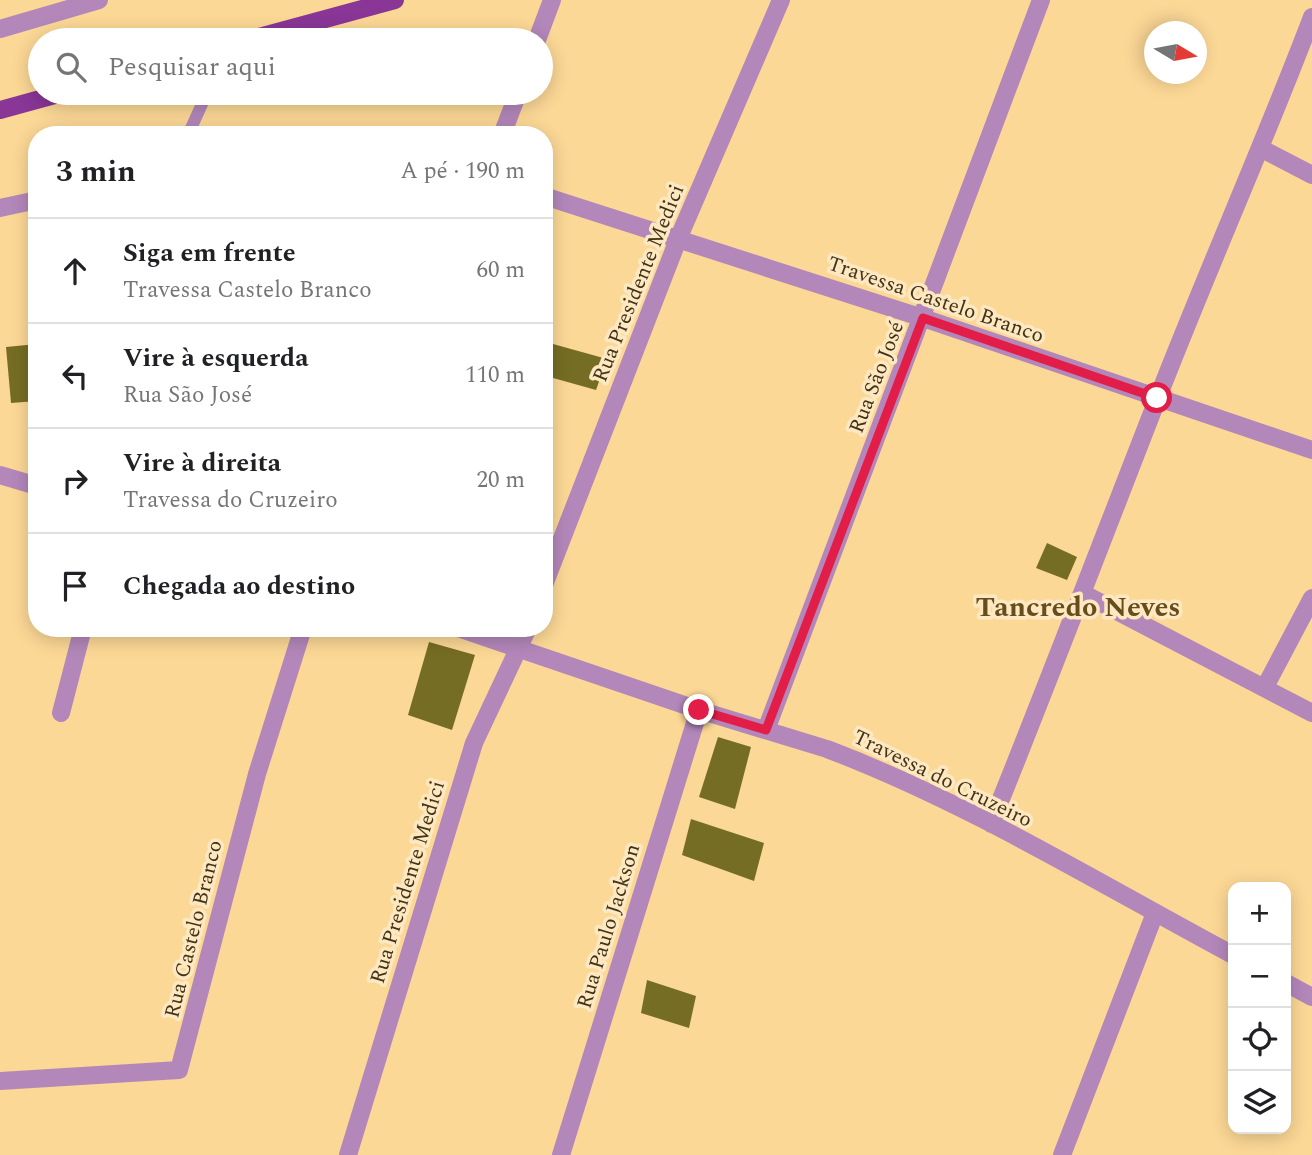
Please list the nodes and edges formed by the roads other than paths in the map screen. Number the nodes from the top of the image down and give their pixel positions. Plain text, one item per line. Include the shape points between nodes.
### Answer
1 (395, 0) edge
2 (552, 0) edge
3 (781, 0) edge
4 (1041, 0) edge
5 (89, 1) edge
6 (1312, 17) edge
7 (292, 28) edge
8 (542, 28) edge
9 (0, 29) edge
10 (28, 102) edge
11 (202, 105) edge
12 (513, 105) edge
13 (0, 110) edge
14 (192, 126) edge
15 (505, 126) edge
16 (1262, 149) junction
17 (1312, 176) edge
18 (553, 199) edge
19 (28, 202) edge
20 (0, 208) edge
21 (679, 237) junction
22 (923, 318) junction
23 (1157, 398) junction
24 (1312, 450) edge
25 (0, 475) edge
26 (28, 483) edge
27 (553, 562) edge
28 (1084, 594) junction
29 (1312, 598) edge
30 (81, 637) edge
31 (300, 637) edge
32 (482, 637) edge
33 (524, 637) edge
34 (519, 651) junction
35 (1265, 687) junction
36 (699, 710) junction
37 (61, 713) dead end
38 (1312, 713) edge
39 (766, 730) junction
40 (991, 824) junction
41 (1154, 913) junction
42 (1228, 952) edge
43 (1291, 986) edge
44 (1312, 997) edge
45 (0, 1081) edge
46 (348, 1155) edge
47 (561, 1155) edge
48 (1062, 1155) edge

1 - 7 main road
2 - 8 street
3 - 21 street, Rua Presidente Medici
4 - 22 street, Rua São José
5 - 9 street
6 - 16 street
10 - 13 main road
11 - 14 lane
12 - 15 street
16 - 17 street
16 - 23 street
18 - 21 street, Travessa Castelo Branco
19 - 20 street
21 - 22 street, Travessa Castelo Branco
21 - 27 street, Rua Presidente Medici
22 - 23 street, Travessa Castelo Branco
22 - 39 street, Rua São José
23 - 24 street, Travessa Castelo Branco
23 - 28 street
25 - 26 street
28 - 35 street
28 - 40 street
29 - 35 street
30 - 37 street
31 - 45 street, Rua Castelo Branco via 257,774 179,1070
32 - 34 street, Travessa do Cruzeiro
33 - 34 street, Rua Presidente Medici
34 - 36 street, Travessa do Cruzeiro
34 - 46 street, Rua Presidente Medici via 474,743
35 - 38 street
36 - 39 street, Travessa do Cruzeiro
36 - 47 street, Rua Paulo Jackson
39 - 40 street, Travessa do Cruzeiro via 876,767
40 - 41 street, Travessa do Cruzeiro
41 - 42 street, Travessa do Cruzeiro
41 - 48 street
43 - 44 street

